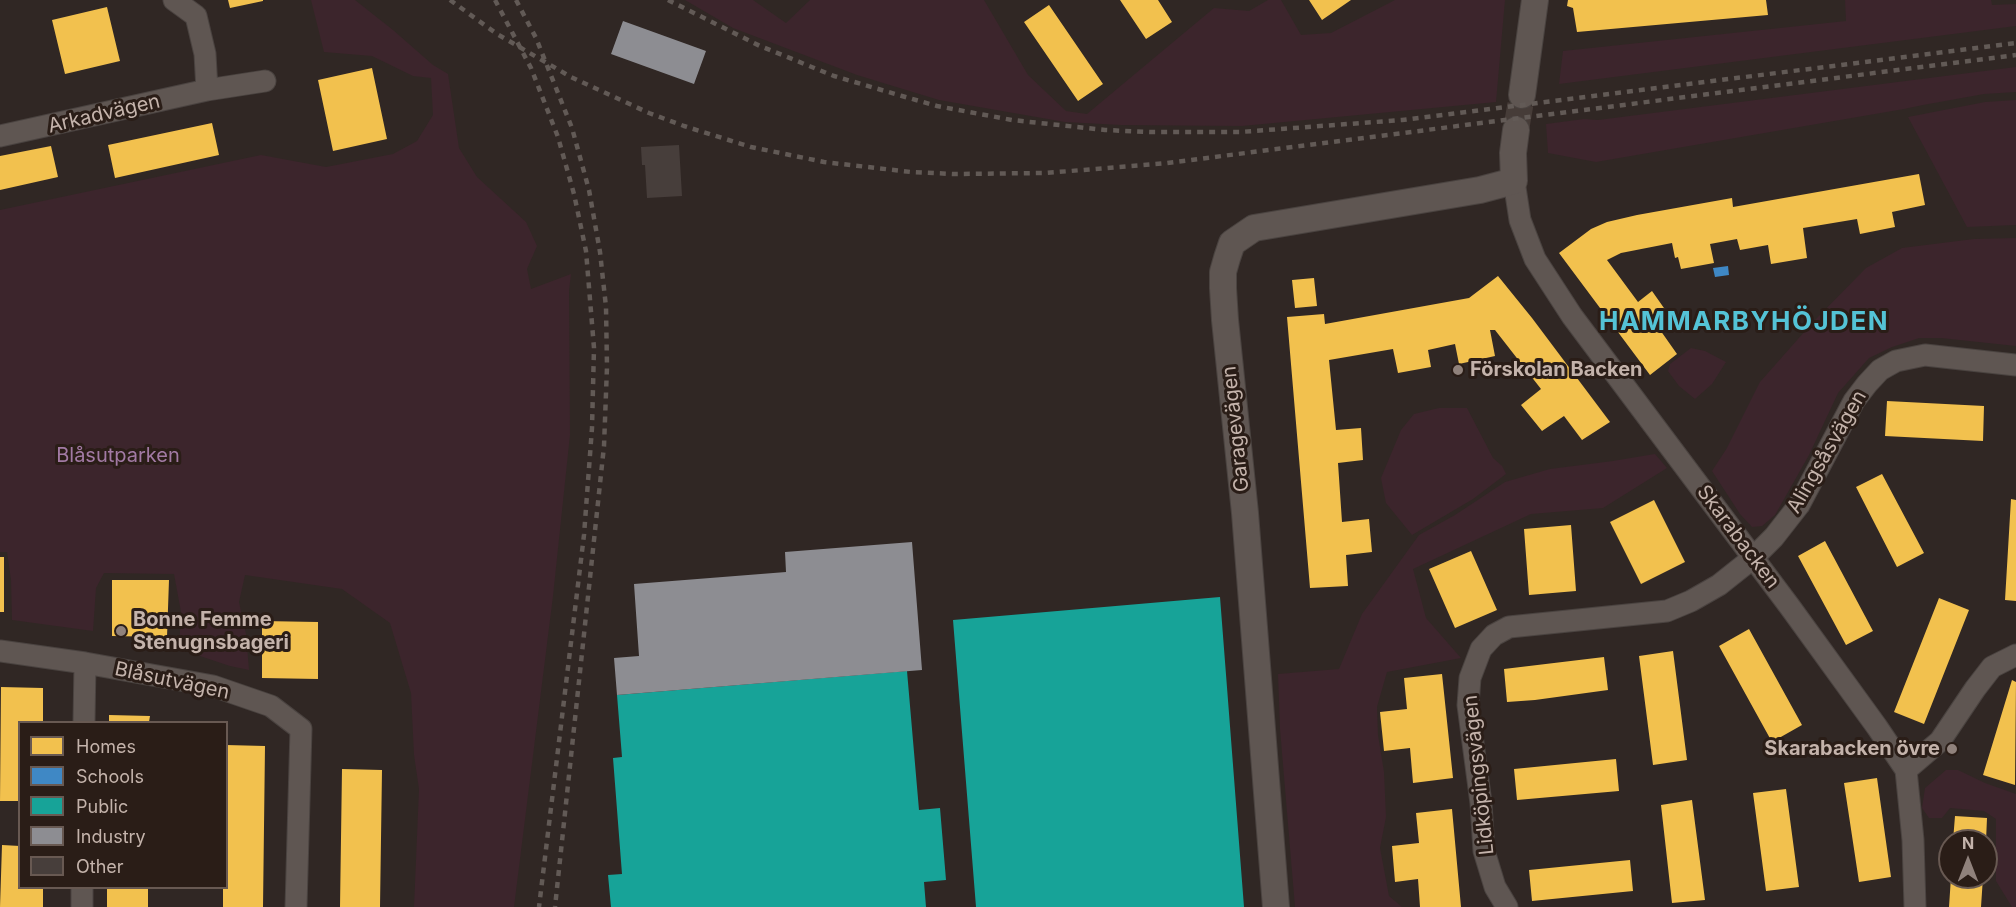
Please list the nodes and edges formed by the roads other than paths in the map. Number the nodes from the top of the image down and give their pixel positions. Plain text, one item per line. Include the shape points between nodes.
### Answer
1 (174, 0) edge
2 (1535, 0) edge
3 (265, 81) dead end
4 (207, 85) junction
5 (1522, 95) tunnel mouth
6 (1516, 130) tunnel mouth
7 (0, 136) edge
8 (1514, 181) junction
9 (2016, 366) edge
10 (1753, 558) junction
11 (0, 651) edge
12 (2016, 655) edge
13 (85, 663) junction
14 (84, 721) edge
15 (1906, 770) junction
16 (82, 889) edge
17 (82, 907) edge
18 (296, 907) edge
19 (1276, 907) edge
20 (1507, 907) edge
21 (1915, 907) edge

1 - 4 street via 196,16 206,54
2 - 5 street
3 - 4 street, Arkadvägen
4 - 7 street, Arkadvägen
6 - 8 street
8 - 10 street, Skarabacken via 1520,220 1535,259 1572,316
8 - 19 street, Garagevägen via 1254,228 1232,243 1223,272 1223,288
9 - 10 street, Alingsåsvägen via 1925,355 1896,361 1880,370 1854,401 1799,505
10 - 15 street, Skarabacken
10 - 20 street, Lidköpingsvägen via 1719,585 1667,611 1509,627 1481,649 1470,678 1468,705 1484,850 1495,887
11 - 13 street, Blåsutvägen
12 - 15 street via 1992,667 1940,741
13 - 14 street
13 - 18 street, Blåsutvägen via 213,686 271,706 301,729
15 - 21 street, Skarabacken
16 - 17 street

